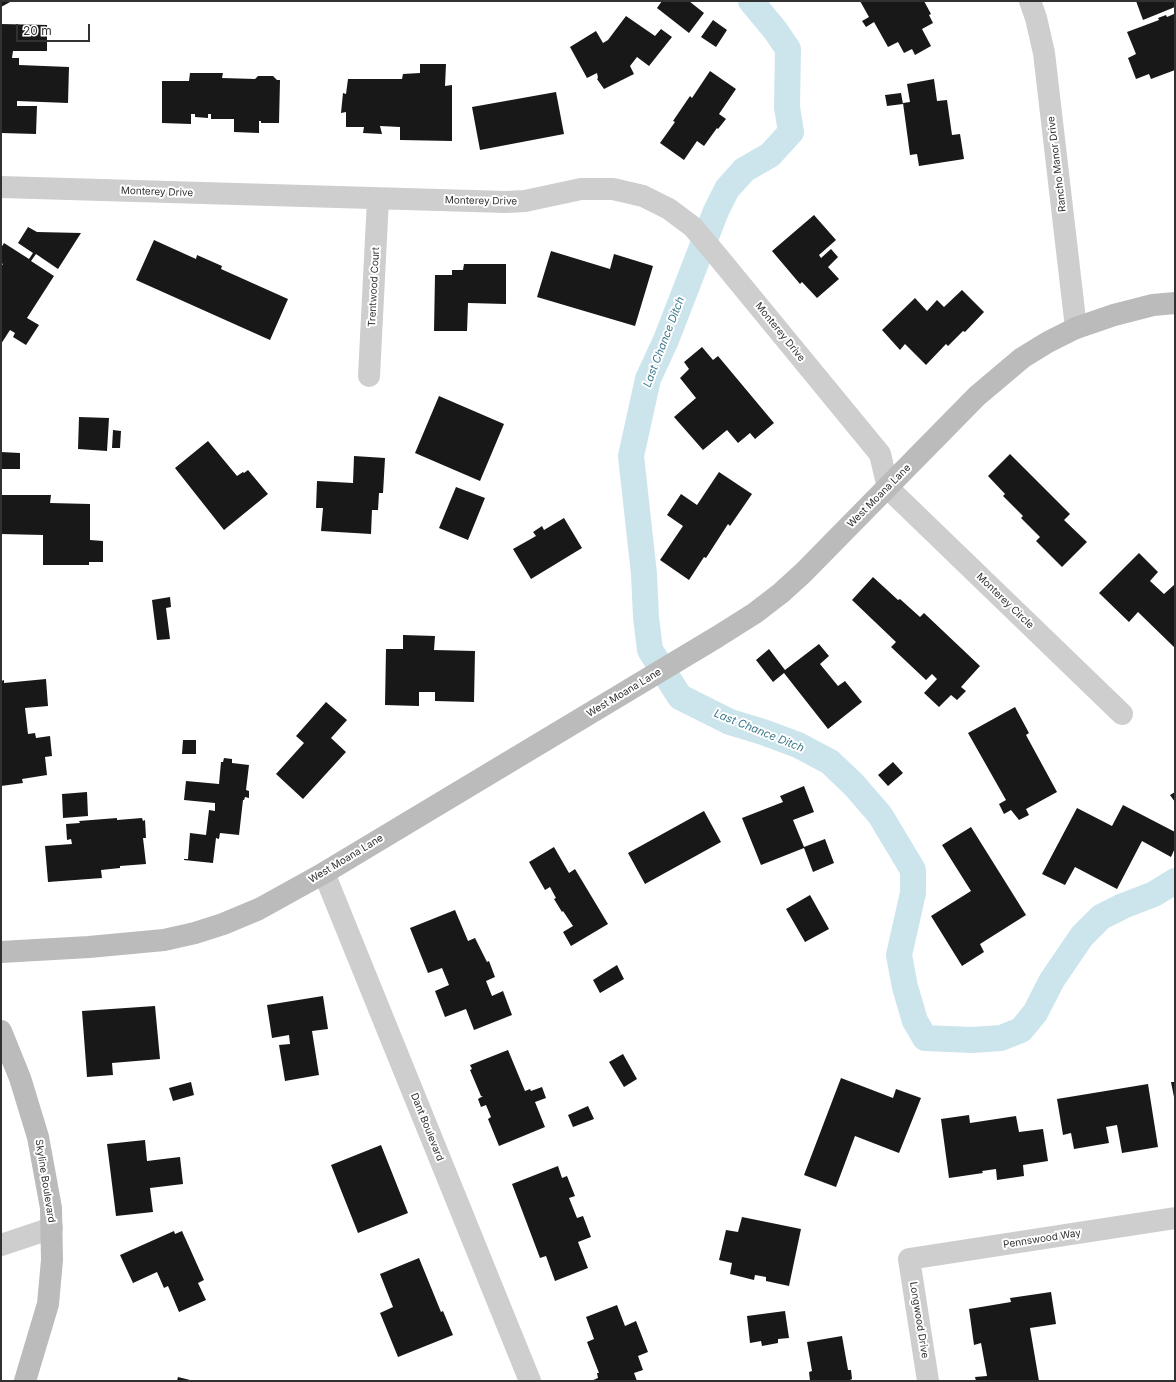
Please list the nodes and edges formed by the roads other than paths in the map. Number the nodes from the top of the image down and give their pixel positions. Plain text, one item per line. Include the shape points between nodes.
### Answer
1 (1030, 1) edge
2 (1, 187) edge
3 (378, 199) junction
4 (1175, 303) edge
5 (1076, 328) junction
6 (369, 376) dead end
7 (888, 488) junction
8 (1122, 714) dead end
9 (324, 873) junction
10 (1, 952) edge
11 (1, 1031) edge
12 (1175, 1218) edge
13 (52, 1228) junction
14 (1, 1245) edge
15 (909, 1259) joint
16 (25, 1381) edge
17 (530, 1381) edge
18 (928, 1381) edge

1 - 5 street, Rancho Manor Drive via 1044,53
2 - 3 street, Monterey Drive
3 - 6 street, Trentwood Court
3 - 7 street, Monterey Drive via 506,202 525,201 581,189 613,189 643,196 669,209 693,227 706,242 880,454
4 - 5 street, West Moana Lane via 1153,305
5 - 7 street, West Moana Lane via 1022,358 996,379
7 - 8 street, Monterey Circle
7 - 9 street, West Moana Lane via 803,573 755,613
9 - 10 street, West Moana Lane via 259,909 195,933 164,940
9 - 17 street, Dant Boulevard
11 - 13 street, Skyline Boulevard via 20,1078 38,1137 51,1208
12 - 15 street, Pennswood Way
13 - 14 street
13 - 16 street, Skyline Boulevard via 48,1304
15 - 18 street, Longwood Drive

